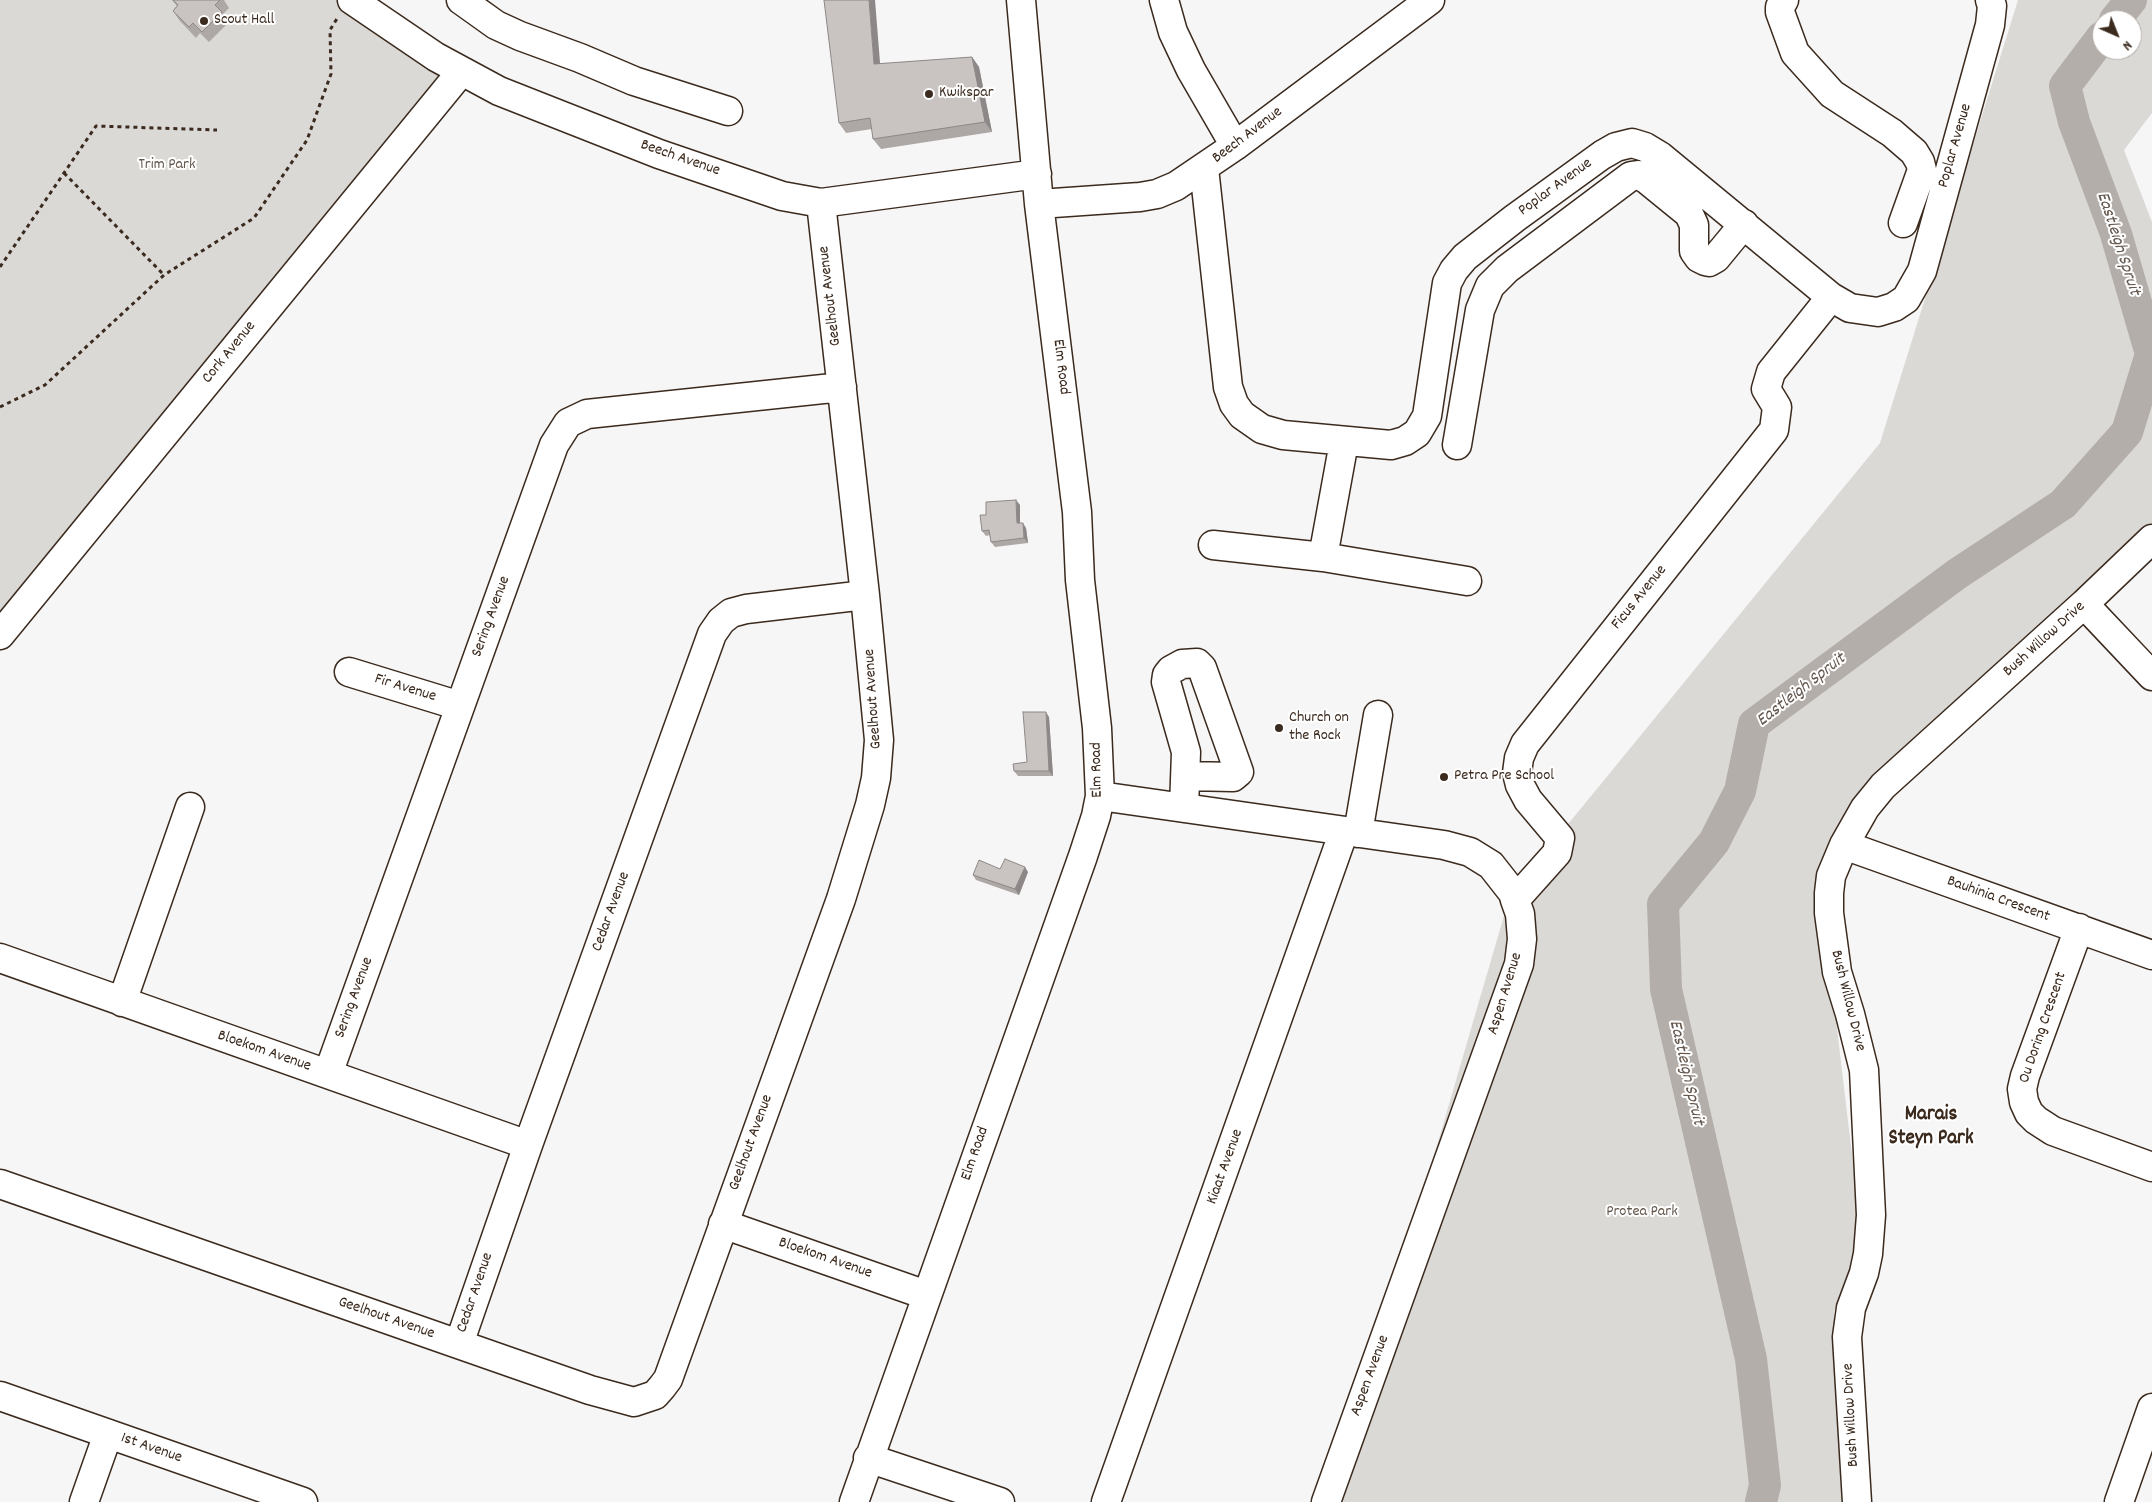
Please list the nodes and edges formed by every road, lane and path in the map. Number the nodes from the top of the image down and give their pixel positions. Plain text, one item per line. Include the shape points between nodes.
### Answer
1 (461, 0) edge
2 (1021, 0) edge
3 (1164, 0) edge
4 (1430, 0) edge
5 (1784, 0) edge
6 (1990, 0) edge
7 (346, 7) edge
8 (461, 72) junction
9 (728, 111) dead end
10 (217, 130) dead end
11 (1236, 146) junction
12 (1204, 168) junction
13 (64, 173) junction
14 (1037, 174) junction
15 (821, 203) junction
16 (1039, 204) junction
17 (1903, 223) dead end
18 (1744, 224) junction
19 (0, 267) edge
20 (164, 274) junction
21 (1831, 296) junction
22 (842, 387) junction
23 (0, 408) edge
24 (1344, 442) junction
25 (1457, 445) dead end
26 (2152, 539) edge
27 (1213, 545) dead end
28 (1323, 557) junction
29 (1467, 582) dead end
30 (865, 596) junction
31 (2084, 604) junction
32 (0, 635) edge
33 (349, 672) dead end
34 (2152, 676) edge
35 (460, 706) junction
36 (1378, 715) dead end
37 (1186, 776) dead end
38 (1100, 796) junction
39 (190, 807) dead end
40 (1184, 808) junction
41 (1351, 832) junction
42 (1844, 845) junction
43 (1515, 900) junction
44 (2079, 928) junction
45 (2152, 955) edge
46 (0, 958) edge
47 (122, 1002) junction
48 (328, 1074) junction
49 (528, 1146) junction
50 (2152, 1167) edge
51 (0, 1184) edge
52 (723, 1224) junction
53 (926, 1295) junction
54 (459, 1344) junction
55 (0, 1396) edge
56 (2152, 1408) edge
57 (108, 1434) junction
58 (868, 1458) junction
59 (84, 1502) edge
60 (303, 1502) edge
61 (854, 1502) edge
62 (1000, 1502) edge
63 (1106, 1502) edge
64 (1326, 1502) edge
65 (1857, 1502) edge
66 (2119, 1502) edge

1 - 9 street via 496,25 520,36 634,81
2 - 14 street, Elm Road
3 - 11 street via 1173,32 1191,70
4 - 11 street, Beech Avenue
5 - 17 street via 1780,12 1795,53 1832,94 1899,138 1920,162 1922,170
6 - 21 street, Poplar Avenue via 1990,25 1922,271 1914,287 1906,300 1878,312 1850,308
7 - 8 street, Beech Avenue
7 - 20 path via 330,30 331,74 308,140 254,218
8 - 15 street, Beech Avenue via 499,91 660,154 782,196
8 - 32 street, Cork Avenue
10 - 13 path via 96,126
11 - 12 street, Beech Avenue
12 - 16 street, Beech Avenue via 1156,194
12 - 24 street, Poplar Avenue via 1228,387 1234,404 1242,415 1262,429 1283,435
13 - 19 path
13 - 20 path
14 - 15 street, Beech Avenue
14 - 16 street, Elm Road
15 - 22 street, Geelhout Avenue
16 - 38 street, Elm Road via 1077,512
18 - 21 street, Poplar Avenue
18 - 24 street, Poplar Avenue via 1660,156 1632,143 1616,147 1515,218 1454,270 1448,283 1430,405 1417,433 1391,445
18 - 25 street via 1716,258 1705,261 1694,251 1694,225 1689,214 1646,179 1631,176 1507,269 1490,286 1480,310
20 - 23 path via 45,385
21 - 43 street, Ficus Avenue via 1771,372 1766,389 1777,407 1774,430 1525,744 1517,773 1520,785 1528,800 1560,838 1557,852
22 - 30 street, Geelhout Avenue
22 - 35 street, Sering Avenue via 587,414 568,423 554,445
24 - 28 street
26 - 31 street, Bush Willow Drive
27 - 28 street
28 - 29 street
30 - 49 street, Cedar Avenue via 746,609 721,621 712,634
30 - 52 street, Geelhout Avenue via 879,740 870,805 841,899
31 - 34 street
31 - 42 street, Bush Willow Drive via 1883,786 1865,808
33 - 35 street, Fir Avenue
35 - 48 street, Sering Avenue
36 - 41 street, Kiaat Avenue
37 - 40 street
38 - 40 street, Aspen Avenue
38 - 53 street, Elm Road via 1083,856
39 - 47 street
40 - 41 street, Aspen Avenue
41 - 43 street, Aspen Avenue via 1444,845 1470,852 1491,865
41 - 63 street, Kiaat Avenue
42 - 44 street, Bauhinia Crescent
42 - 65 street, Bush Willow Drive via 1831,876 1829,913 1838,978 1863,1063 1871,1216 1868,1254 1847,1337
43 - 64 street, Aspen Avenue via 1522,939 1518,964
44 - 45 street, Bauhinia Crescent
44 - 50 street, Ou Doring Crescent via 2025,1076 2024,1102 2036,1120 2053,1131
46 - 47 street, Bloekom Avenue
47 - 48 street, Bloekom Avenue
48 - 49 street, Bloekom Avenue
49 - 54 street, Cedar Avenue
51 - 54 street, Geelhout Avenue
52 - 53 street, Bloekom Avenue
52 - 54 street, Geelhout Avenue via 668,1379 655,1395 647,1399 634,1402 590,1390
53 - 58 street, Elm Road
55 - 57 street, 1st Avenue
56 - 66 street
57 - 59 street
57 - 60 street, 1st Avenue
58 - 61 street, Elm Road
58 - 62 street

